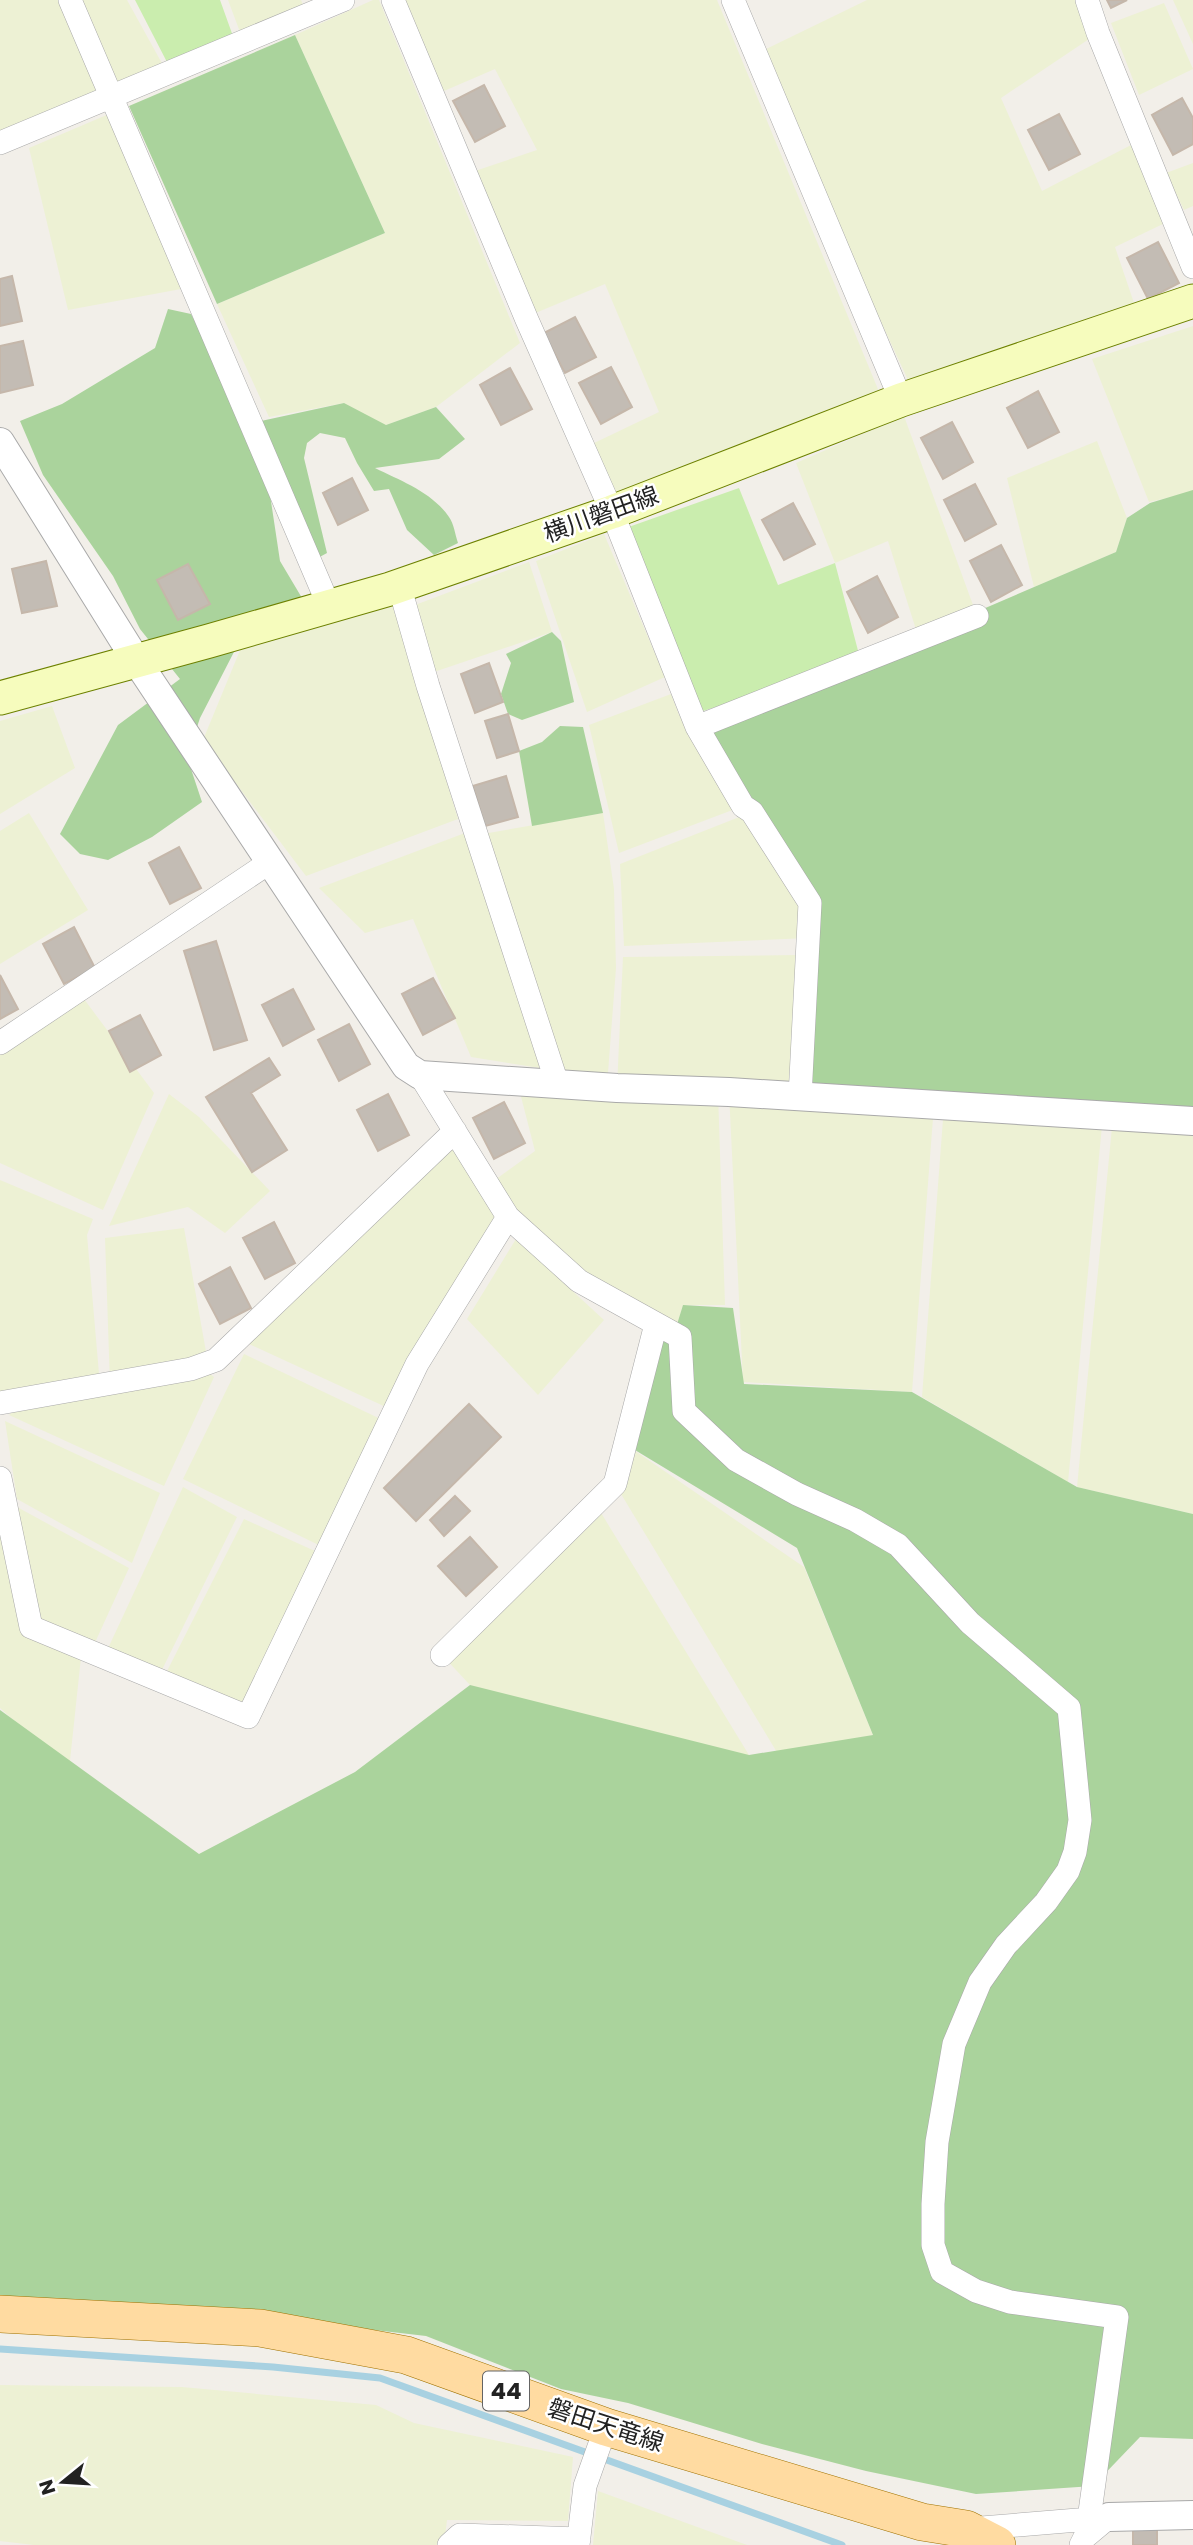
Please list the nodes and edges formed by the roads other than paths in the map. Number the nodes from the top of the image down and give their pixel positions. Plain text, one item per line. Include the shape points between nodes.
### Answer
1 (70, 0) edge
2 (343, 0) edge
3 (393, 0) edge
4 (733, 0) edge
5 (1087, 0) edge
6 (112, 96) junction
7 (0, 143) edge
8 (1193, 267) edge
9 (1193, 301) edge
10 (901, 400) junction
11 (0, 442) edge
12 (612, 512) junction
13 (400, 585) junction
14 (329, 606) junction
15 (977, 617) dead end
16 (136, 660) junction
17 (0, 698) edge
18 (697, 727) junction
19 (270, 862) junction
20 (0, 1043) edge
21 (420, 1075) junction
22 (557, 1083) junction
23 (800, 1097) junction
24 (1193, 1121) edge
25 (455, 1131) junction
26 (508, 1217) junction
27 (656, 1324) junction
28 (0, 1403) edge
29 (0, 1478) edge
30 (442, 1655) dead end
31 (0, 2314) edge
32 (606, 2427) junction
33 (1193, 2515) edge
34 (1099, 2519) junction
35 (920, 2533) edge
36 (982, 2537) edge
37 (579, 2542) edge
38 (449, 2545) edge
39 (1081, 2545) edge

1 - 6 street
2 - 6 street
3 - 12 street
4 - 10 street
5 - 8 street
6 - 7 street
6 - 14 street
9 - 10 main road, 横川磐田線
10 - 12 main road, 横川磐田線
11 - 16 street
12 - 13 main road, 横川磐田線
12 - 18 street
13 - 14 main road, 横川磐田線
13 - 22 street via 428,686
14 - 16 main road, 横川磐田線
15 - 18 street
16 - 17 main road, 横川磐田線
16 - 19 street
18 - 23 street via 743,806 752,812 810,903
19 - 20 street
19 - 21 street via 406,1066
21 - 22 street
21 - 25 street
22 - 23 street
23 - 24 street
25 - 26 street
25 - 28 street via 216,1360 191,1369
26 - 27 street via 579,1281
26 - 29 street via 417,1364 248,1717 31,1627
27 - 30 street via 615,1483
27 - 34 street via 680,1337 684,1411 736,1460 898,1545 970,1623 1069,1708 1080,1820 1075,1852 1046,1902 979,1982 954,2044 937,2143 933,2245 942,2273 976,2291 1010,2302 1117,2318
31 - 32 main road, 磐田天竜線 / 44 via 260,2328 406,2355
32 - 35 main road, 磐田天竜線 / 44
32 - 37 street via 585,2486
33 - 34 street
34 - 36 street
34 - 39 street
35 - 36 main road, 磐田天竜線 / 44
37 - 38 street via 460,2535

